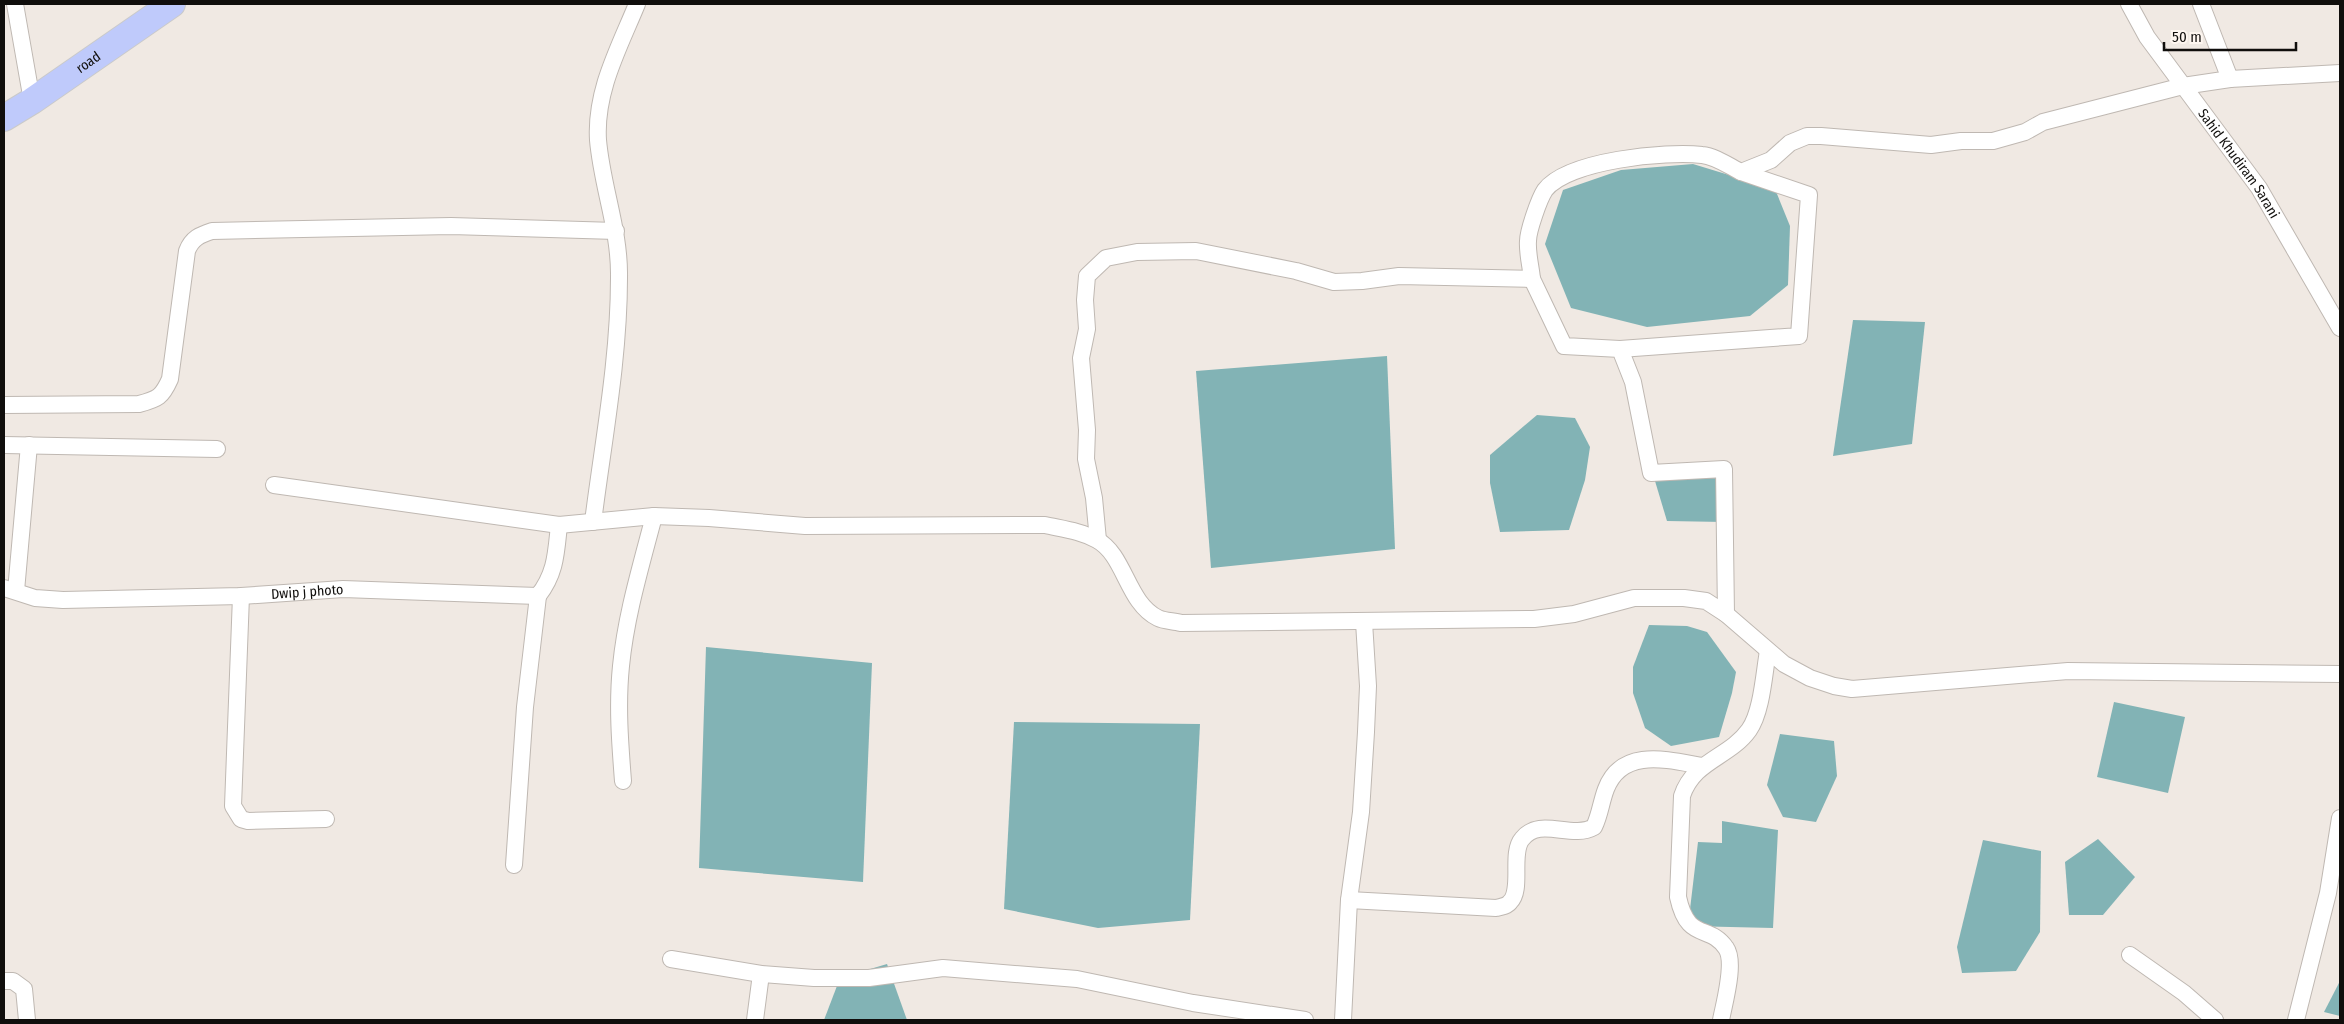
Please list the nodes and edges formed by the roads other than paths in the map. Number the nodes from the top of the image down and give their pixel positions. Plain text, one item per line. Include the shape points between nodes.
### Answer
1 (15, 4) edge
2 (172, 4) edge
3 (637, 4) edge
4 (2129, 4) edge
5 (2201, 4) edge
6 (2340, 73) edge
7 (2230, 79) junction
8 (2183, 86) junction
9 (32, 102) junction
10 (4, 118) edge
11 (1740, 172) junction
12 (616, 231) junction
13 (1532, 279) junction
14 (2340, 328) edge
15 (1620, 349) junction
16 (4, 405) edge
17 (28, 445) junction
18 (4, 446) edge
19 (217, 449) dead end
20 (274, 485) dead end
21 (654, 516) junction
22 (593, 522) junction
23 (559, 525) junction
24 (1098, 540) junction
25 (10, 590) edge
26 (241, 596) junction
27 (538, 596) junction
28 (1726, 614) junction
29 (1364, 622) junction
30 (1768, 651) junction
31 (2340, 674) edge
32 (1702, 766) junction
33 (623, 781) dead end
34 (2340, 818) edge
35 (326, 820) dead end
36 (514, 864) dead end
37 (1349, 900) junction
38 (2130, 956) dead end
39 (671, 959) dead end
40 (761, 974) junction
41 (4, 981) edge
42 (27, 1020) edge
43 (755, 1020) edge
44 (1305, 1020) edge
45 (1344, 1020) edge
46 (1721, 1020) edge
47 (2215, 1020) edge
48 (2296, 1020) edge

1 - 9 street
2 - 9 main road, road
3 - 12 street via 616,51 600,106 598,139
4 - 8 street, Sahid Khudiram Sarani via 2147,38
5 - 7 street
6 - 7 street
7 - 8 street
8 - 11 street via 2043,122 2025,132 1992,141 1931,145 1806,136 1790,143 1772,160
8 - 14 street, Sahid Khudiram Sarani via 2259,188
9 - 10 main road, road
11 - 13 street via 1704,155 1643,156 1567,173 1545,190 1538,204 1527,239
11 - 15 street via 1809,195 1799,336
12 - 16 street via 451,226 212,231 190,242 187,251 170,380 164,394 139,404
12 - 22 street via 619,277 617,339
13 - 15 street via 1564,346
13 - 24 street via 1399,276 1334,282 1196,251 1137,252 1106,258 1088,276 1086,329 1081,358 1086,459
15 - 28 street via 1633,382 1651,473 1724,469
17 - 18 street
17 - 19 street
17 - 25 street
20 - 23 street
21 - 22 street
21 - 24 street via 805,526 1045,525
21 - 33 street via 630,609 620,667 618,718
22 - 23 street
23 - 27 street via 553,573
24 - 29 street via 1109,550 1141,604 1158,618 1181,623 1229,624
25 - 26 street, Dwip j photo via 35,598 63,600
26 - 27 street, Dwip j photo via 343,589
26 - 35 street via 232,806 241,818 248,820
27 - 36 street via 524,707
28 - 29 street via 1706,601 1634,598 1574,614 1534,619
28 - 30 street
29 - 37 street via 1368,686 1362,812
30 - 31 street via 1810,678 1852,689 2068,671
30 - 32 street via 1757,711 1750,729 1727,750
32 - 37 street via 1652,758 1632,762 1616,772 1606,788 1594,827 1582,832 1536,829 1527,833 1520,841 1515,892 1512,902 1506,905 1496,908
32 - 46 street via 1687,783 1682,796 1678,897 1686,921 1726,947 1730,965
34 - 48 street via 2328,893
37 - 45 street
38 - 47 street via 2184,993
39 - 40 street
40 - 43 street
40 - 44 street via 869,978 943,968 1077,979 1193,1003
41 - 42 street via 13,981 24,989

